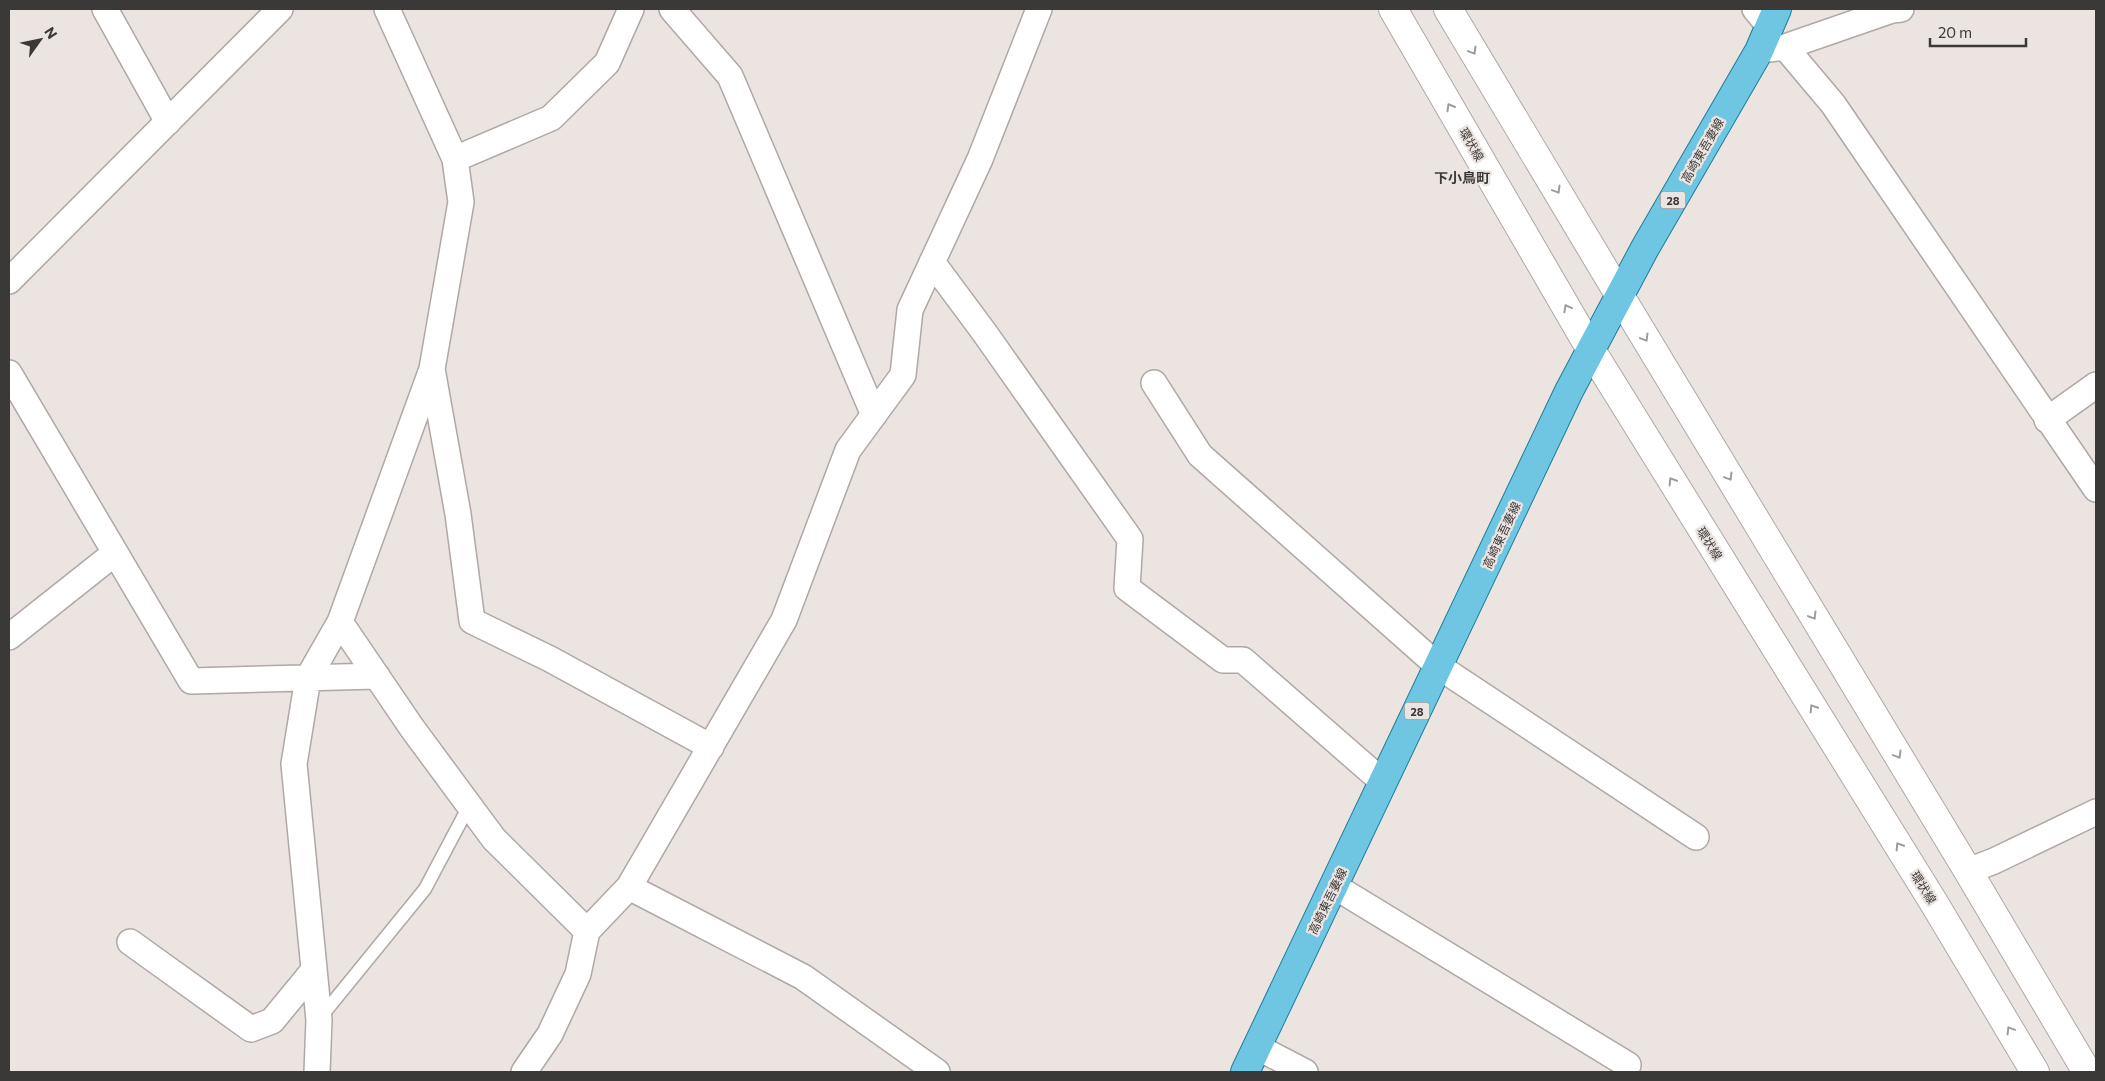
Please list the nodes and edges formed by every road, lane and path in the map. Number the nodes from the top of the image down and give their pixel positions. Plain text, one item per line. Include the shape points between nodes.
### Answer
1 (105, 9) edge
2 (280, 9) edge
3 (387, 9) edge
4 (631, 9) edge
5 (672, 9) edge
6 (1039, 9) edge
7 (1393, 9) edge
8 (1448, 9) edge
9 (1901, 9) edge
10 (1772, 23) edge
11 (168, 122) junction
12 (455, 159) junction
13 (932, 262) junction
14 (9, 281) edge
15 (1620, 296) junction
16 (1591, 350) junction
17 (432, 370) junction
18 (9, 373) edge
19 (1154, 383) dead end
20 (2096, 385) edge
21 (874, 415) junction
22 (2047, 420) junction
23 (2096, 489) edge
24 (115, 552) junction
25 (340, 622) junction
26 (9, 637) edge
27 (1438, 666) junction
28 (377, 676) junction
29 (308, 678) junction
30 (711, 747) junction
31 (1383, 782) junction
32 (469, 806) junction
33 (2096, 812) edge
34 (1696, 838) dead end
35 (1968, 871) junction
36 (1334, 886) junction
37 (630, 887) junction
38 (587, 931) junction
39 (130, 942) dead end
40 (314, 970) junction
41 (319, 1020) junction
42 (1256, 1047) junction
43 (1628, 1066) dead end
44 (317, 1072) edge
45 (524, 1072) edge
46 (937, 1072) edge
47 (1245, 1072) edge
48 (1305, 1072) edge
49 (2035, 1072) edge
50 (2087, 1072) edge

1 - 11 street
2 - 11 street
3 - 12 street
4 - 12 street via 607,63 551,118
5 - 21 street via 730,76
6 - 13 street via 980,159
16 -> 7 street, 環状線
8 -> 15 street
9 - 10 street
10 - 15 main road, 高崎東吾妻線 / 28 via 1759,52
10 - 22 street via 1833,104
11 - 14 street
12 - 17 street via 461,202
13 - 21 street via 910,310 904,375
13 - 31 street via 1130,539 1127,588 1223,660 1243,660
15 - 16 main road, 高崎東吾妻線 / 28
15 -> 35 street
16 - 27 main road, 高崎東吾妻線 / 28
49 -> 16 street, 環状線
17 - 25 street
17 - 30 street via 458,514 472,621 550,659
18 - 24 street
19 - 27 street via 1200,455
20 - 22 street
21 - 30 street via 848,450 784,620
22 - 23 street
24 - 26 street
24 - 29 street via 191,681
25 - 28 street
25 - 29 street
27 - 31 main road, 高崎東吾妻線 / 28
27 - 34 street
28 - 29 street
28 - 32 street
29 - 40 street via 294,764
30 - 37 street
31 - 36 main road, 高崎東吾妻線 / 28
32 - 38 street via 494,840
32 - 41 lane via 425,889
33 - 35 street
35 - 50 street
36 - 42 main road, 高崎東吾妻線 / 28
36 - 43 street
37 - 38 street
37 - 46 street via 803,977
38 - 45 street via 578,974 550,1034
39 - 40 street via 250,1029 272,1021
40 - 41 street
41 - 44 street
42 - 47 main road, 高崎東吾妻線 / 28
42 - 48 street

